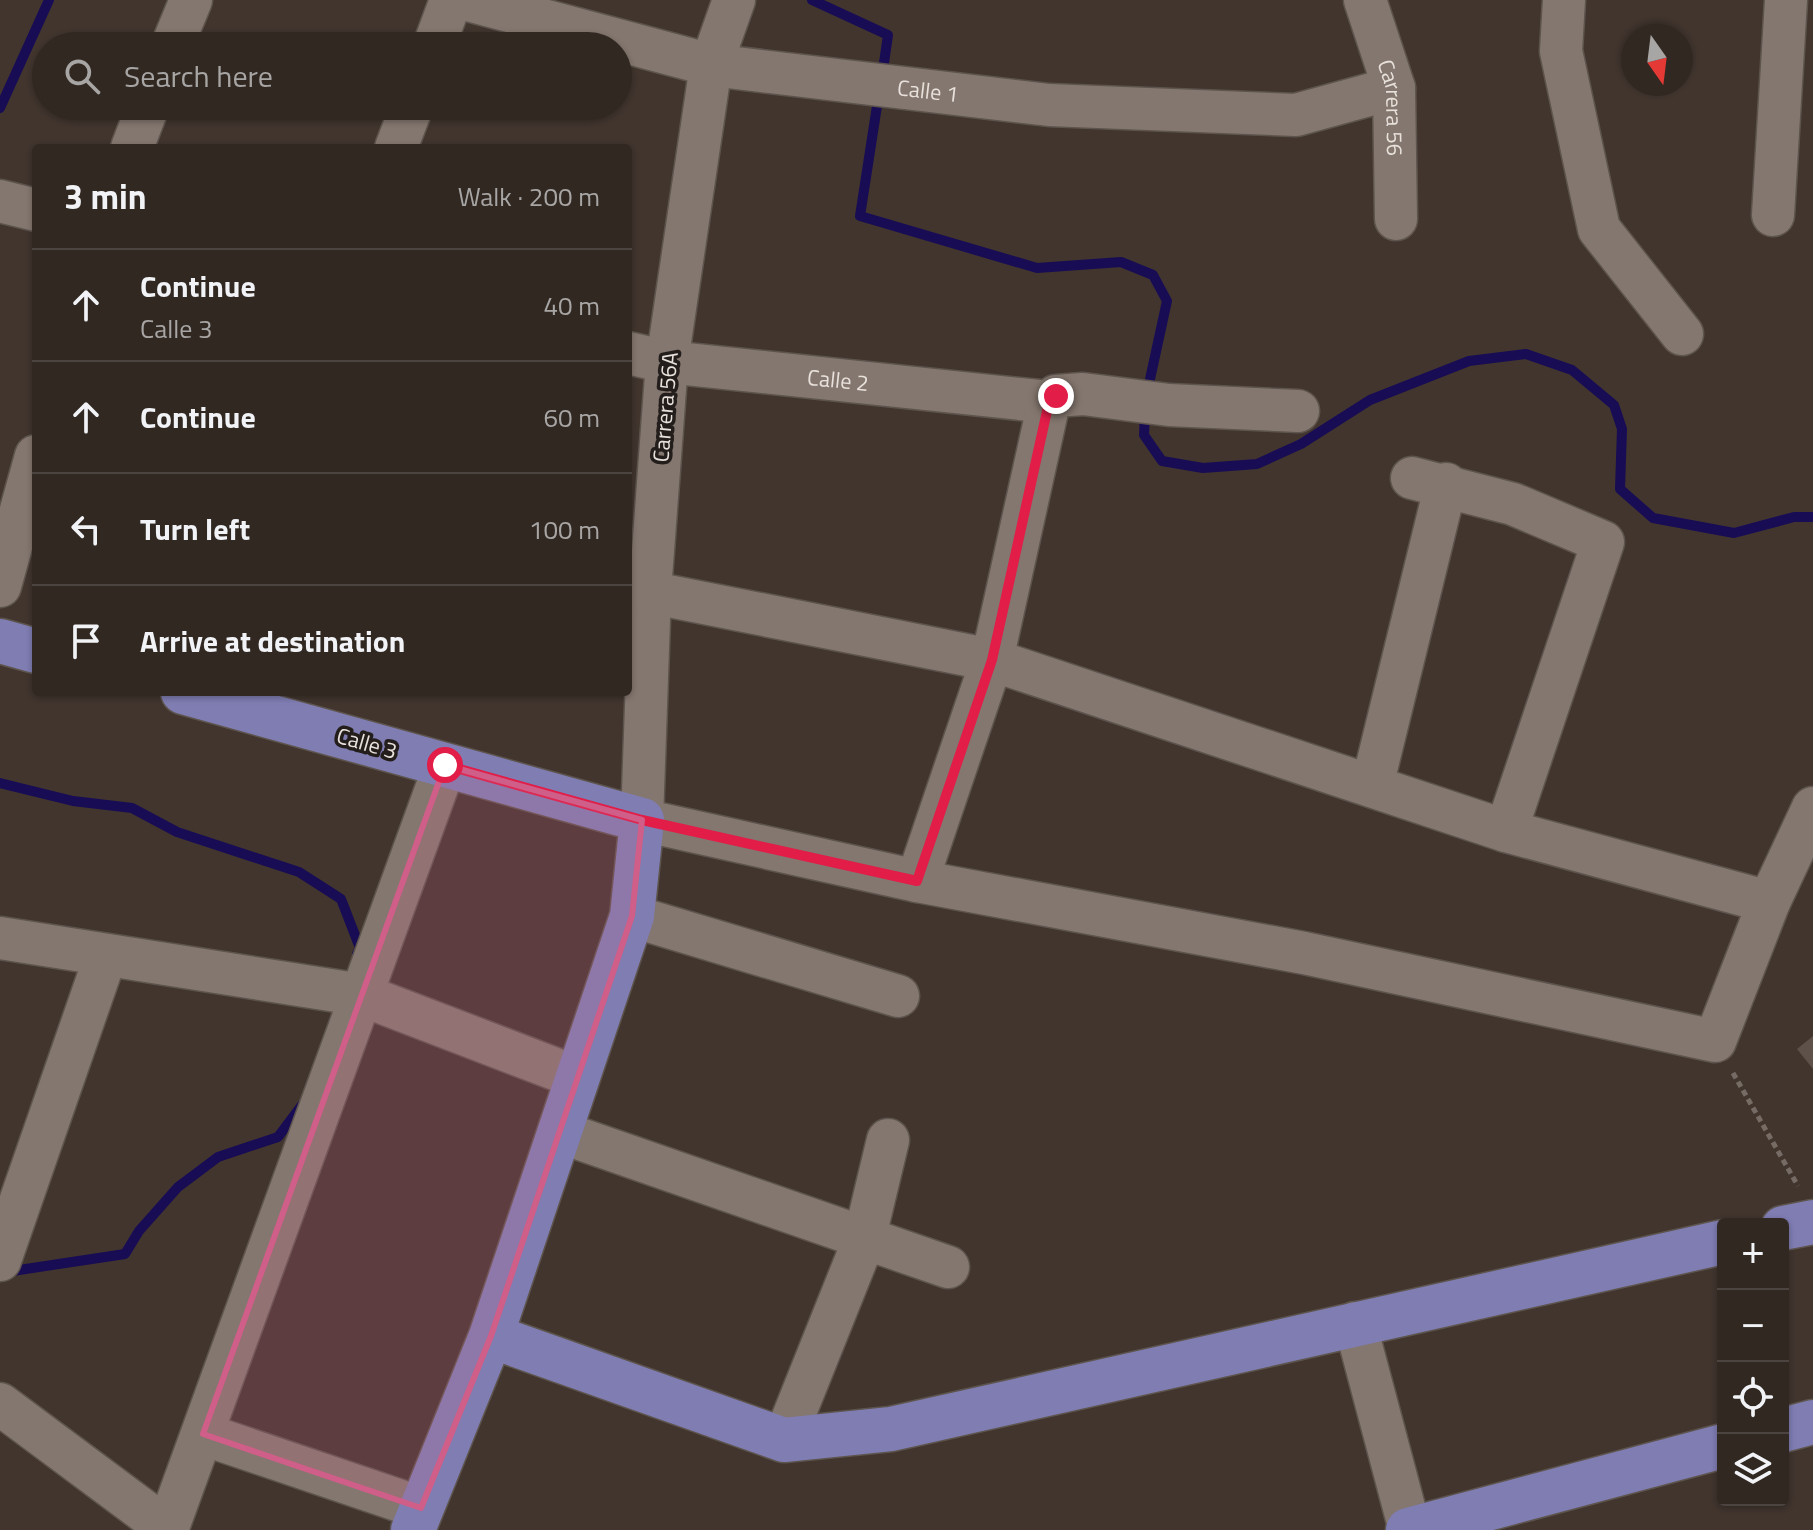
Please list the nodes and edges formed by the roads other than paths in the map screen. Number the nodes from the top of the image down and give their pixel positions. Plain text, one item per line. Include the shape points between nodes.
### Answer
1 (191, 0) edge
2 (451, 0) edge
3 (468, 0) edge
4 (734, 0) edge
5 (1365, 0) edge
6 (1564, 0) edge
7 (1786, 0) edge
8 (178, 32) edge
9 (439, 32) edge
10 (588, 32) edge
11 (632, 44) edge
12 (711, 65) junction
13 (1394, 88) junction
14 (143, 120) edge
15 (407, 120) edge
16 (134, 144) edge
17 (398, 144) edge
18 (1795, 158) edge
19 (0, 201) edge
20 (32, 209) edge
21 (1773, 215) dead end
22 (1396, 219) dead end
23 (1682, 334) dead end
24 (648, 358) edge
25 (1049, 402) junction
26 (1298, 411) dead end
27 (32, 470) edge
28 (0, 586) edge
29 (639, 589) edge
30 (0, 641) edge
31 (32, 650) edge
32 (992, 660) junction
33 (212, 696) edge
34 (263, 703) edge
35 (445, 765) junction
36 (1372, 786) junction
37 (1813, 808) edge
38 (642, 820) junction
39 (1506, 831) junction
40 (917, 881) junction
41 (1769, 902) junction
42 (632, 916) junction
43 (0, 938) edge
44 (106, 955) junction
45 (362, 995) junction
46 (898, 996) dead end
47 (576, 1077) junction
48 (560, 1132) junction
49 (888, 1140) dead end
50 (864, 1240) junction
51 (1717, 1243) edge
52 (2, 1254) edge
53 (948, 1267) dead end
54 (1355, 1323) junction
55 (491, 1336) junction
56 (0, 1404) edge
57 (1813, 1422) edge
58 (1789, 1428) edge
59 (203, 1434) junction
60 (784, 1440) junction
61 (1717, 1448) edge
62 (417, 1519) edge
63 (168, 1529) edge
64 (1409, 1530) edge

1 - 8 street
2 - 9 street
3 - 10 street, Calle 1
4 - 12 street, Carrera 56A
5 - 13 street, Carrera 56
6 - 23 street via 1561,51 1599,229
7 - 18 street
11 - 12 street, Calle 1
12 - 13 street, Calle 1 via 1049,105 1296,115
12 - 24 street, Carrera 56A
13 - 22 street, Carrera 56
14 - 16 street
15 - 17 street
18 - 21 street
19 - 20 street
24 - 25 street, Calle 2
24 - 29 street, Carrera 56A
25 - 26 street, Calle 2 via 1056,396 1116,397
25 - 32 street
27 - 28 street
29 - 32 street
29 - 38 street, Carrera 56A
30 - 31 main road
32 - 36 street
32 - 40 street
33 - 34 main road, Calle 3
34 - 35 main road, Calle 3
35 - 38 main road, Calle 3
35 - 45 street
36 - 39 street
36 - 39 street via 1429,481 1513,504 1603,542
37 - 41 street
38 - 40 street
38 - 42 main road
39 - 41 street
40 - 41 street via 1304,953 1715,1041
42 - 46 street
42 - 47 main road
43 - 44 street
44 - 45 street
44 - 52 street
45 - 47 street
45 - 59 street
47 - 48 main road
48 - 50 street
48 - 55 main road
49 - 50 street
50 - 53 street
50 - 60 street
51 - 54 main road
54 - 60 main road via 891,1429
54 - 64 street
55 - 60 main road
55 - 62 main road
56 - 63 street
57 - 58 main road
59 - 62 street
59 - 63 street
61 - 64 main road

